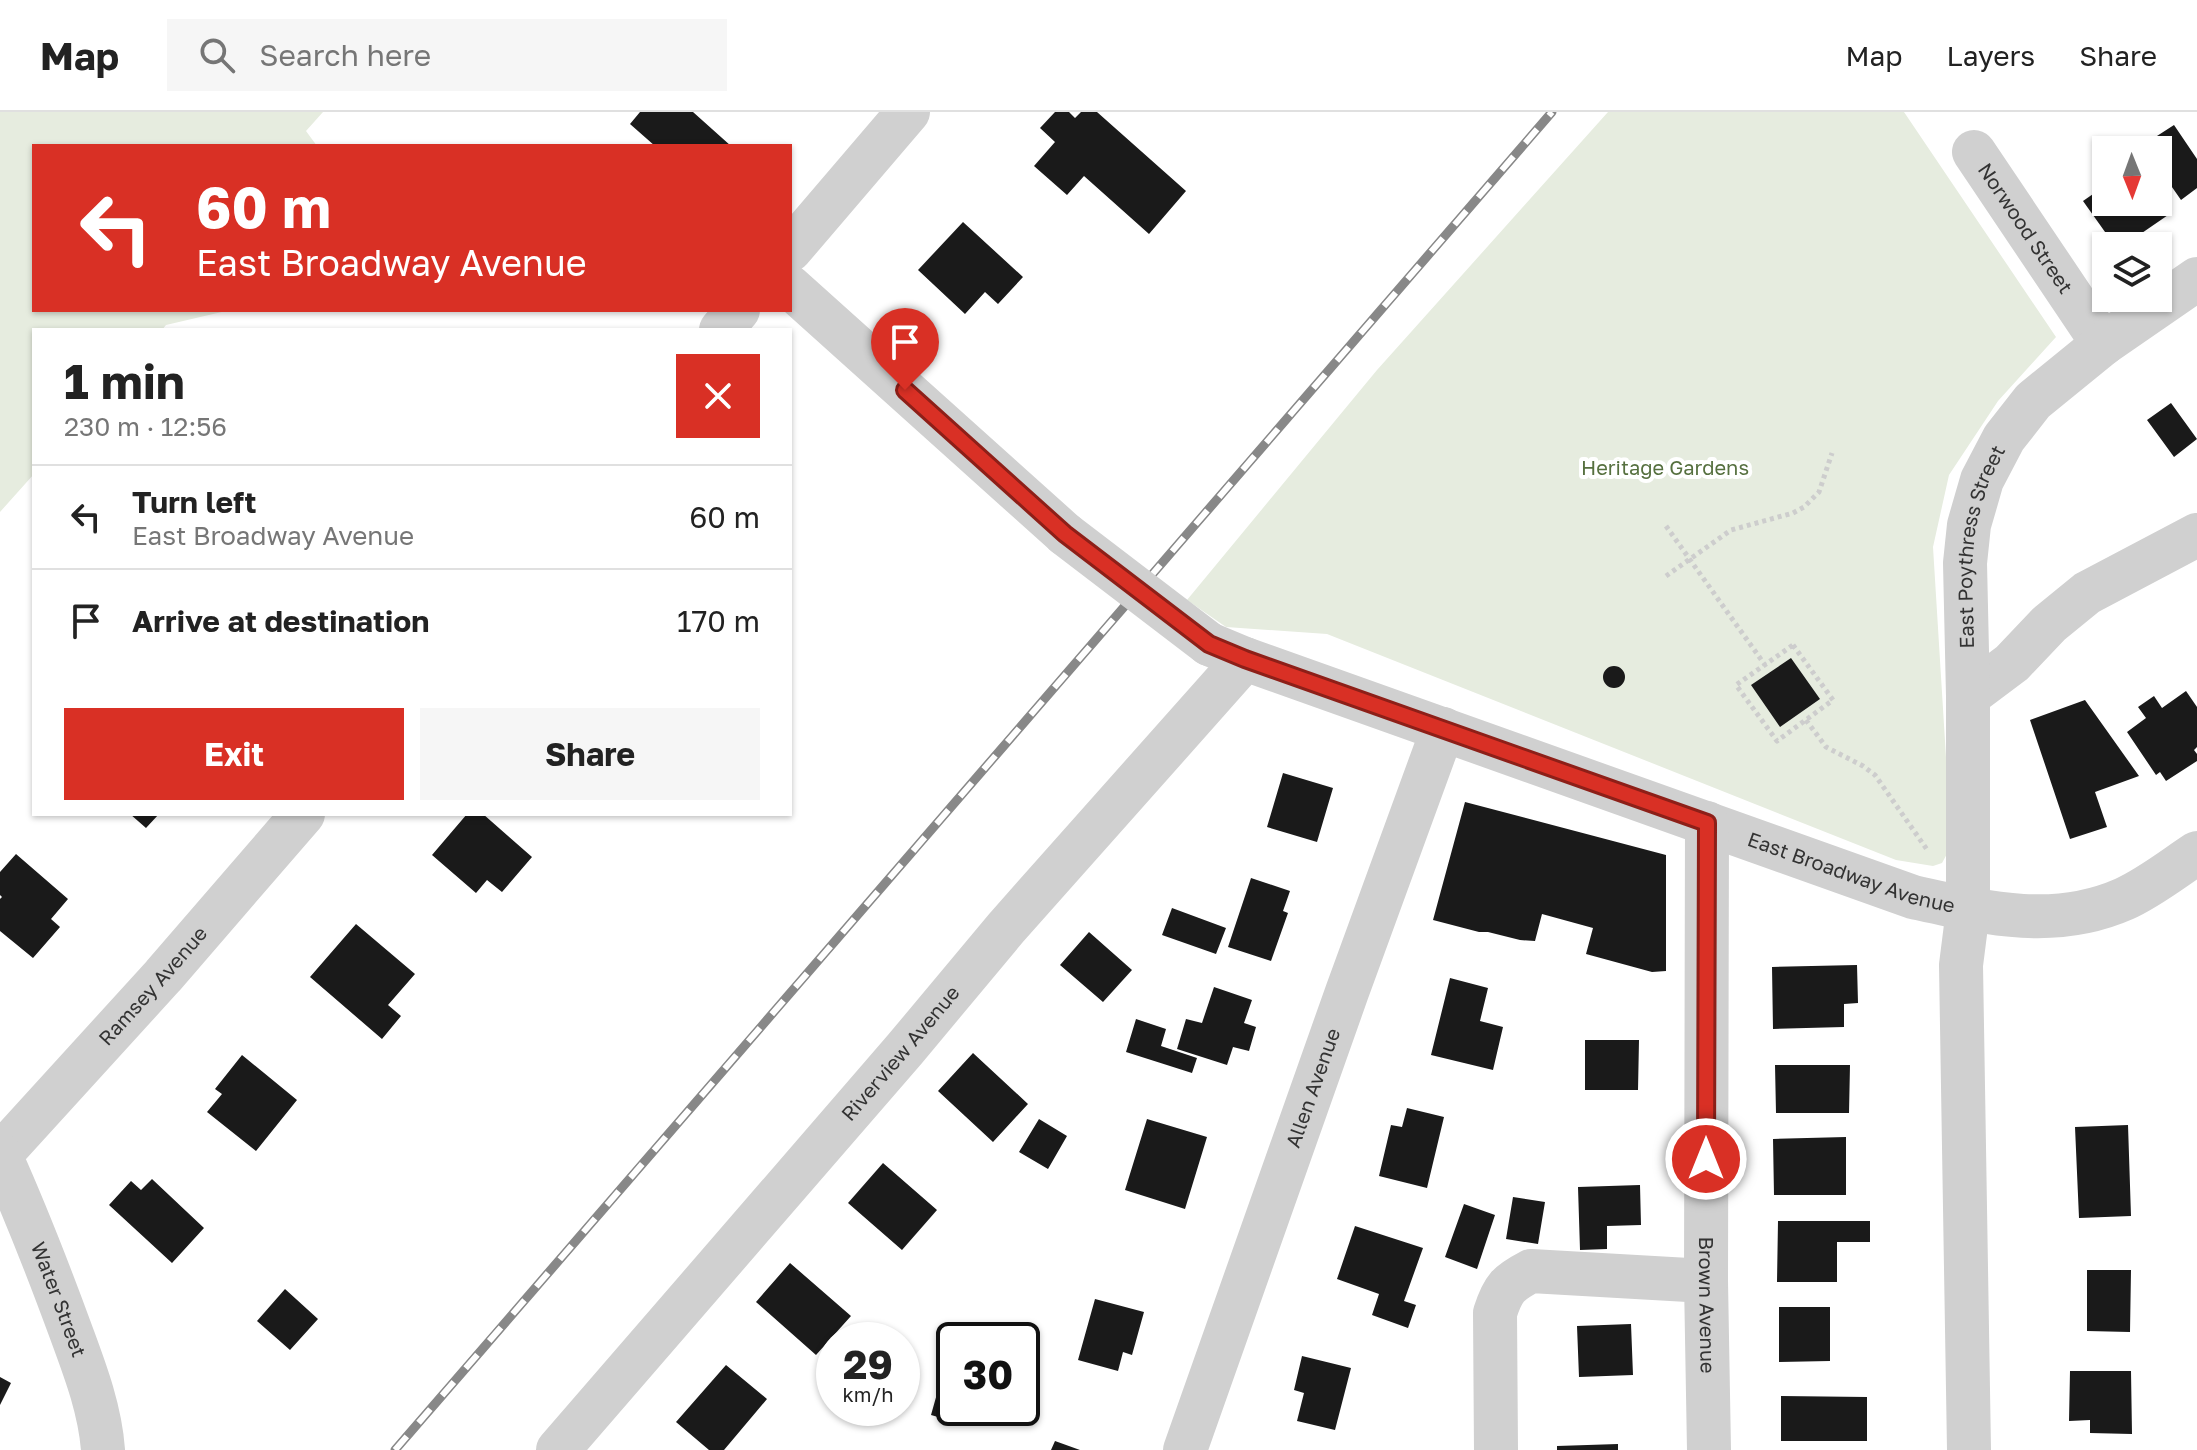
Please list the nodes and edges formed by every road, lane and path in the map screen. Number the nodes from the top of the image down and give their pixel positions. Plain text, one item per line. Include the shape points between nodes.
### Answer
1 (908, 112) edge
2 (1974, 152) dead end
3 (792, 248) edge
4 (2197, 279) edge
5 (792, 289) edge
6 (736, 312) edge
7 (723, 328) edge
8 (2103, 344) junction
9 (1832, 453) dead end
10 (1666, 526) dead end
11 (2197, 535) edge
12 (1689, 559) junction
13 (1666, 576) dead end
14 (1227, 652) junction
15 (1765, 665) junction
16 (1968, 696) junction
17 (1806, 720) junction
18 (1443, 729) junction
19 (301, 816) edge
20 (1707, 823) junction
21 (2197, 853) edge
22 (1934, 861) dead end
23 (1968, 910) junction
24 (0, 1155) edge
25 (1706, 1281) junction
26 (103, 1450) edge
27 (558, 1450) edge
28 (1185, 1450) edge
29 (1496, 1450) edge
30 (1709, 1450) edge
31 (1969, 1450) edge

1 - 3 street
2 - 8 street, Norwood Street
4 - 8 street, East Poythress Street
5 - 14 street, East Broadway Avenue, bridge via 1065,534
6 - 7 street
8 - 16 street, East Poythress Street via 2033,401 2004,438 1982,480 1965,563
9 - 12 path via 1819,492 1804,507 1731,530
10 - 12 path
11 - 16 street via 2087,593
12 - 13 path
12 - 15 path
14 - 18 street, East Broadway Avenue
14 - 27 street, Riverview Avenue via 1006,928
15 - 17 path via 1793,645 1833,700
15 - 17 path via 1736,685 1777,741
16 - 23 street, East Poythress Street
17 - 22 path via 1826,747 1875,775
18 - 20 street, East Broadway Avenue
18 - 28 street, Allen Avenue
19 - 24 street, Ramsey Avenue
20 - 23 street, East Broadway Avenue via 1913,897
20 - 25 street, Brown Avenue
21 - 23 street, East Broadway Avenue via 2127,898 2086,913 2043,918
23 - 31 street, East Poythress Street via 1961,965
24 - 26 street, Water Street via 83,1365
25 - 29 street via 1531,1271 1513,1280 1495,1313
25 - 30 street, Brown Avenue

